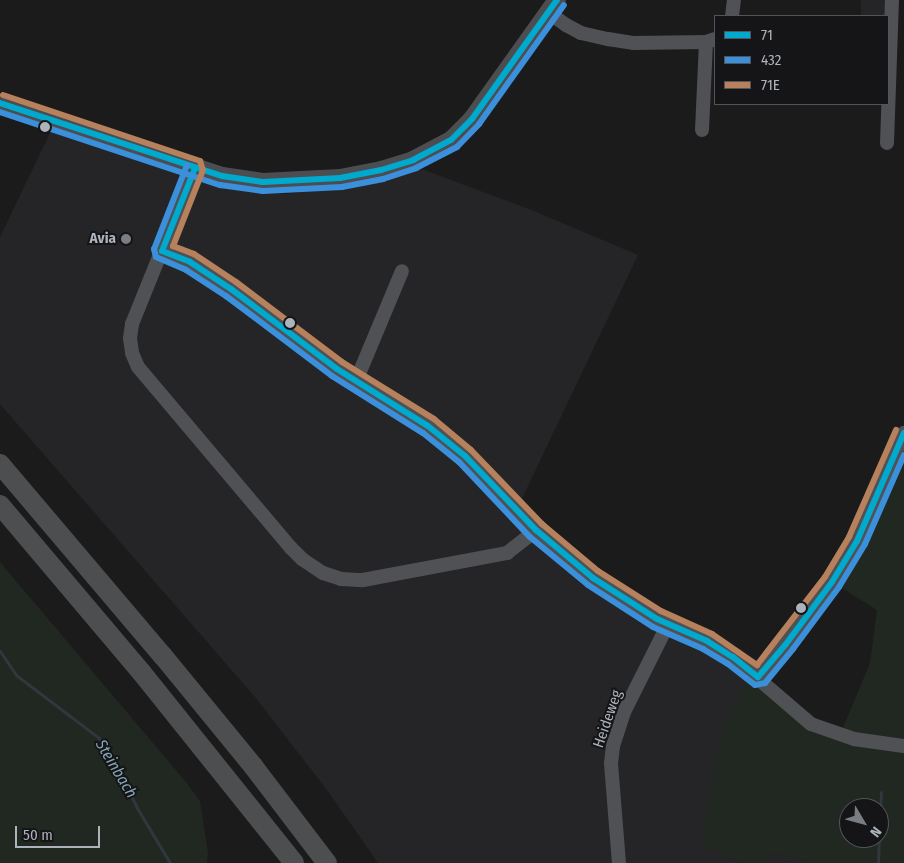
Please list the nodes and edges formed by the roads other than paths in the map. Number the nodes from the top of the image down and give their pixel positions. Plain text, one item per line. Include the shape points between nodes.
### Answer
1 (734, 0) edge
2 (892, 0) edge
3 (552, 6) edge
4 (732, 15) edge
5 (711, 40) edge
6 (889, 86) edge
7 (0, 104) edge
8 (888, 105) edge
9 (702, 130) dead end
10 (887, 143) dead end
11 (195, 168) junction
12 (162, 251) junction
13 (402, 271) dead end
14 (356, 381) junction
15 (904, 433) edge
16 (0, 464) edge
17 (0, 505) edge
18 (536, 530) junction
19 (668, 624) junction
20 (758, 677) junction
21 (904, 746) edge
22 (294, 863) edge
23 (327, 863) edge
24 (619, 863) edge

1 - 4 street
2 - 6 street
3 - 5 street via 566,25 581,33 608,39 634,43
3 - 11 main road via 464,129 440,147 413,160 340,178 287,182 246,180
5 - 9 street
7 - 11 main road
8 - 10 street
11 - 12 street
12 - 14 street via 190,262 231,289
12 - 18 street via 132,324 130,338 138,367 302,559 323,573 341,579 363,580 507,553
13 - 14 street
14 - 18 street via 448,441
15 - 20 street via 857,542 828,588
16 - 23 highway via 163,656
17 - 22 highway via 142,673
18 - 19 street via 593,578
19 - 20 street via 707,641
19 - 24 street, Heideweg via 624,712 613,746 611,763
20 - 21 street via 811,724 854,739

